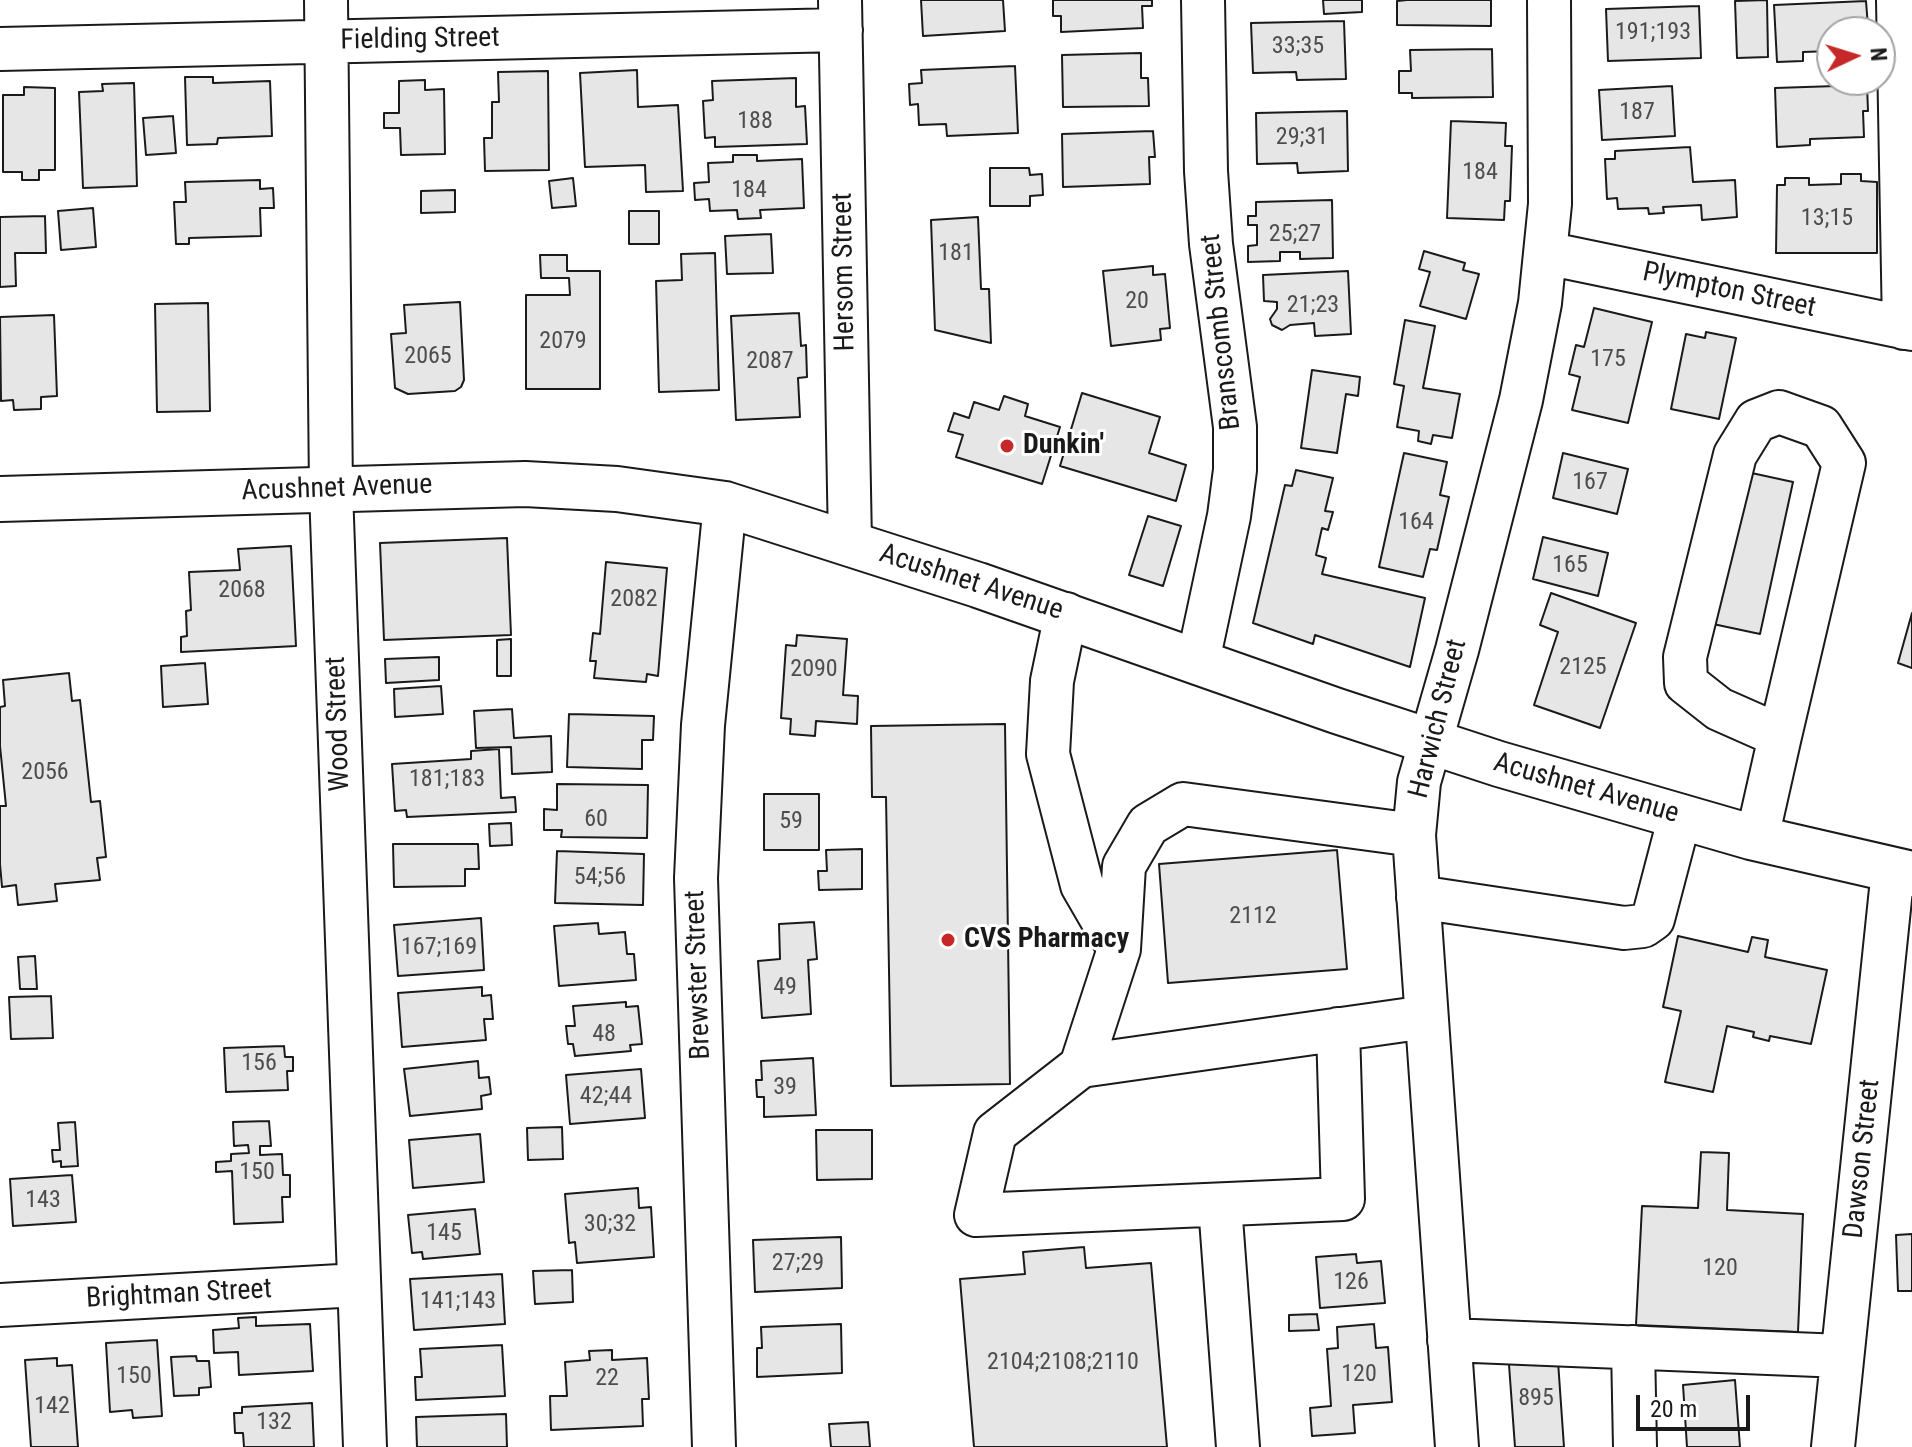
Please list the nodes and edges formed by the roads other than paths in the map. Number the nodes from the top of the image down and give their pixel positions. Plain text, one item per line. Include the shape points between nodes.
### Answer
1 (326, 0) edge
2 (1203, 0) edge
3 (1549, 0) edge
4 (1898, 0) edge
5 (840, 15) edge
6 (326, 42) junction
7 (0, 49) edge
8 (1546, 253) junction
9 (1908, 328) edge
10 (331, 490) junction
11 (0, 499) edge
12 (725, 504) junction
13 (850, 543) junction
14 (1066, 614) junction
15 (1198, 661) junction
16 (1780, 736) junction
17 (1431, 742) junction
18 (1680, 816) junction
19 (1414, 835) junction
20 (1757, 838) junction
21 (1903, 872) edge
22 (1418, 897) junction
23 (1119, 949) junction
24 (1426, 1017) junction
25 (1338, 1029) junction
26 (1081, 1066) junction
27 (1220, 1205) junction
28 (358, 1285) junction
29 (0, 1305) edge
30 (1449, 1340) junction
31 (1633, 1347) junction
32 (1842, 1356) junction
33 (365, 1447) edge
34 (714, 1447) edge
35 (1238, 1447) edge
36 (1457, 1447) edge
37 (1635, 1447) edge
38 (1833, 1447) edge

1 - 6 street, Wood Street
2 - 15 street, Branscomb Street via 1209,215 1235,427 1235,470
3 - 8 street, Harwich Street
4 - 9 street
5 - 6 street, Fielding Street
5 - 13 street, Hersom Street
6 - 7 street, Fielding Street
6 - 10 street, Wood Street
8 - 9 street, Plympton Street
8 - 17 street, Harwich Street via 1521,400
10 - 11 main road, Acushnet Avenue
10 - 12 main road, Acushnet Avenue via 569,485
10 - 28 street, Wood Street
12 - 13 main road, Acushnet Avenue
12 - 34 street, Brewster Street via 703,725 696,878
13 - 14 main road, Acushnet Avenue
14 - 15 main road, Acushnet Avenue
14 - 23 street via 1052,681 1048,754 1082,885
15 - 17 main road, Acushnet Avenue
16 - 16 street via 1844,463 1821,427 1779,412 1756,421 1735,455 1685,657 1686,683 1719,709
16 - 20 street
17 - 18 main road, Acushnet Avenue
17 - 19 street, Harwich Street via 1419,782
18 - 20 main road, Acushnet Avenue
18 - 22 street via 1653,919 1643,926 1624,928
19 - 22 street, Harwich Street
19 - 23 street via 1183,804 1148,825 1124,866
20 - 21 main road, Acushnet Avenue
21 - 32 street, Dawson Street
22 - 24 street, Harwich Street
23 - 26 street
24 - 25 street
24 - 30 street, Harwich Street
25 - 26 street
25 - 27 street via 1343,1199
26 - 27 street via 995,1133 976,1215
27 - 35 street
28 - 29 street, Brightman Street
28 - 33 street, Wood Street
30 - 31 street
30 - 36 street, Harwich Street
31 - 32 street
31 - 37 street
32 - 38 street, Dawson Street

